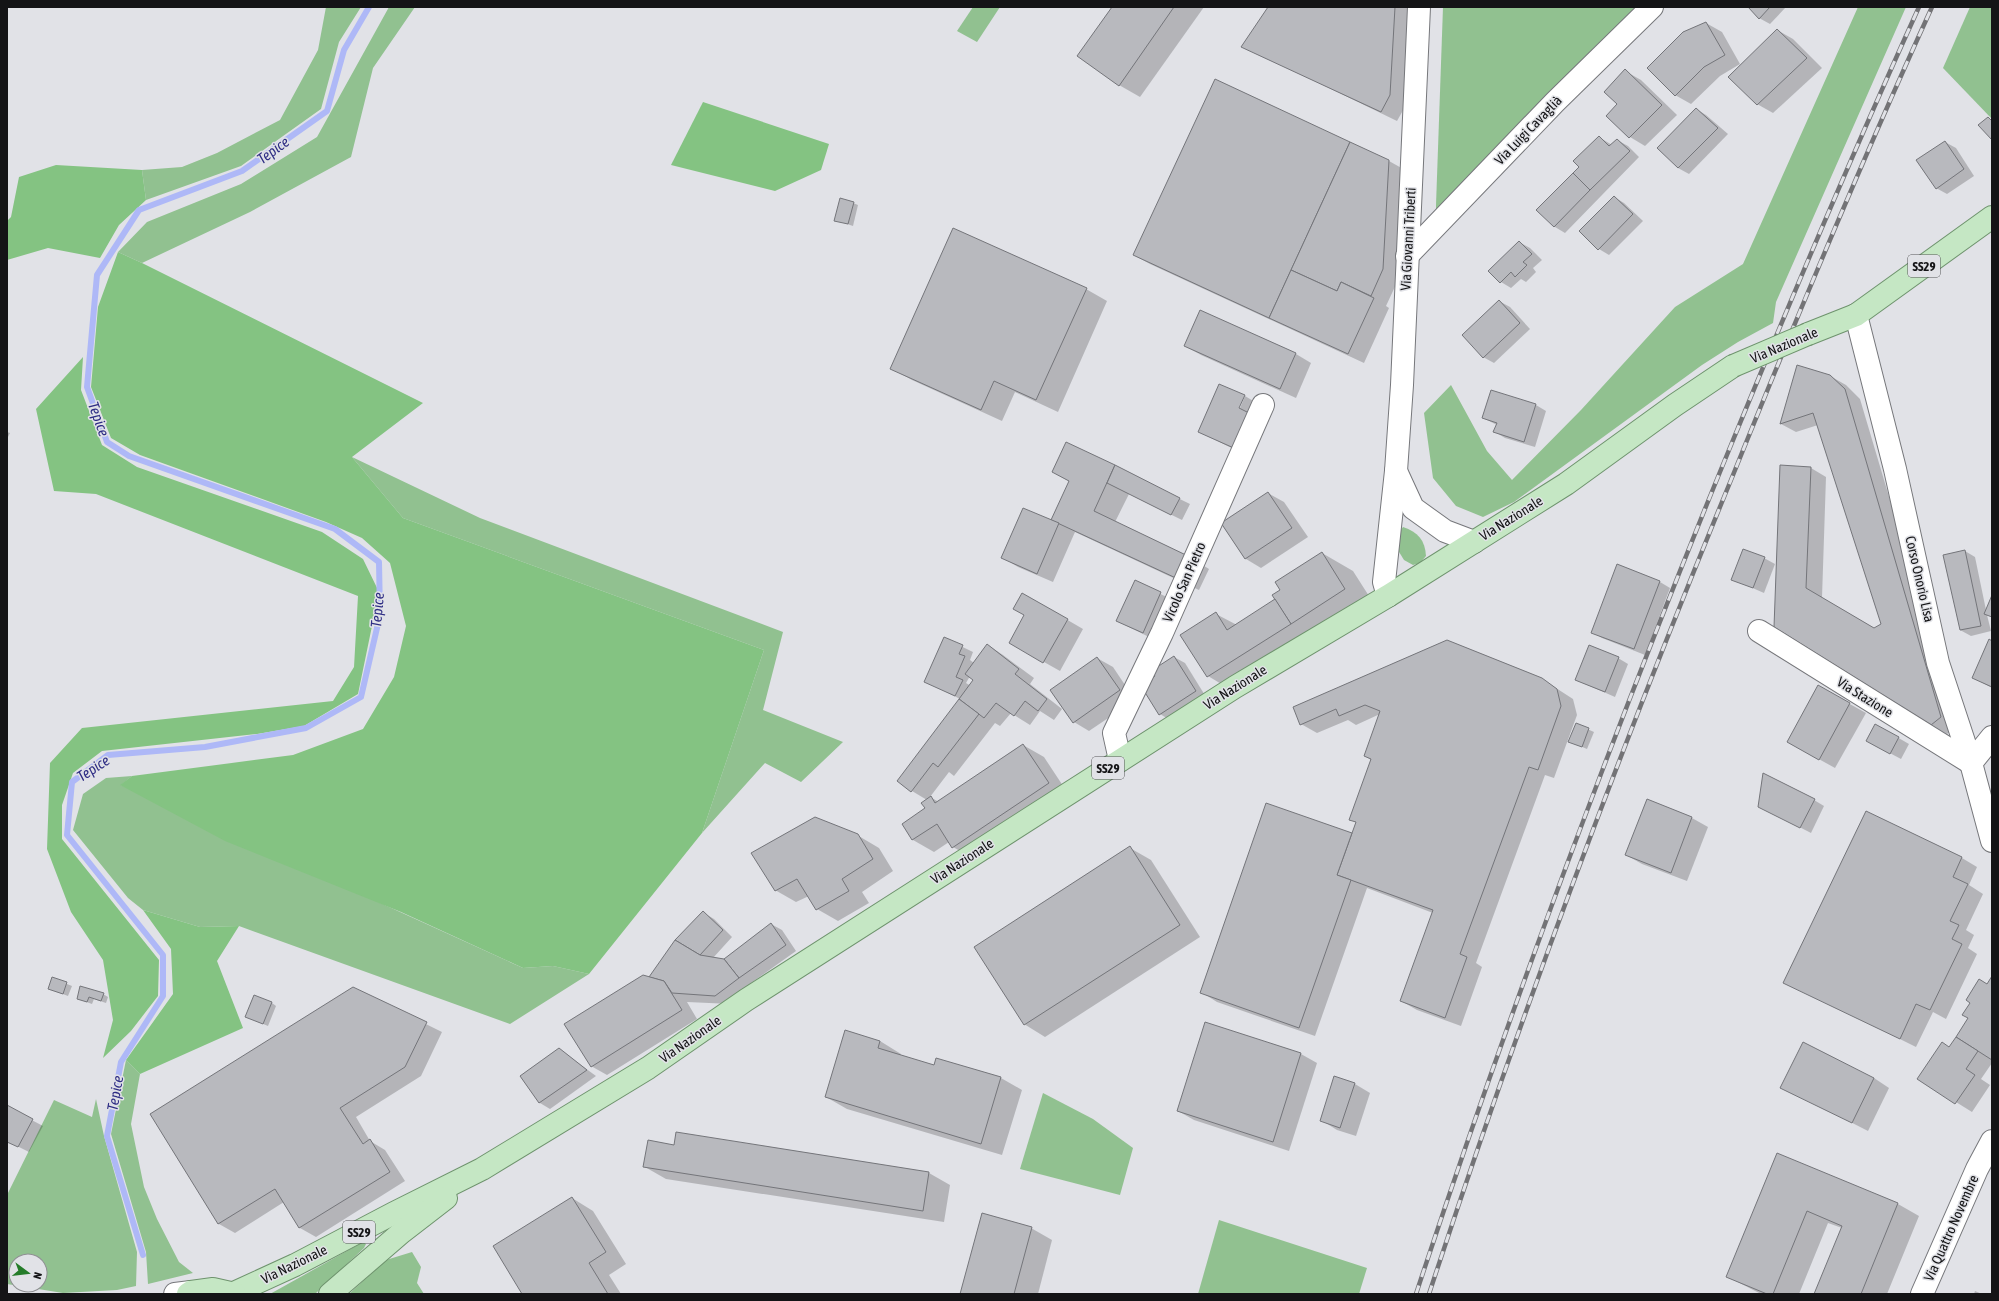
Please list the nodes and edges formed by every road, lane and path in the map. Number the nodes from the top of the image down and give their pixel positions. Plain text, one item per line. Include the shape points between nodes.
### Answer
1 (1419, 7) edge
2 (1652, 7) edge
3 (1992, 217) edge
4 (1407, 256) junction
5 (1856, 315) junction
6 (1263, 405) dead end
7 (1396, 472) junction
8 (1474, 542) junction
9 (1388, 596) junction
10 (1759, 631) dead end
11 (1992, 737) edge
12 (1120, 760) junction
13 (1970, 763) junction
14 (1992, 841) edge
15 (1992, 1141) edge
16 (482, 1169) junction
17 (185, 1293) edge
18 (235, 1294) edge
19 (330, 1294) edge
20 (1922, 1294) edge

1 - 4 street, Via Giovanni Triberti
2 - 4 street, Via Luigi Cavaglià via 1555,102
3 - 5 main road, Via Nazionale / SS29
4 - 7 street, Via Giovanni Triberti
5 - 8 main road, Via Nazionale / SS29, bridge via 1733,366 1566,484
5 - 13 street, Corso Onorio Lisa via 1895,469 1938,663
6 - 12 street, Vicolo San Pietro via 1162,633 1114,733
7 - 8 street, Via Giovanni Triberti via 1413,508 1445,531
7 - 9 street, Via Giovanni Triberti via 1384,582
8 - 9 main road, Via Nazionale / SS29
9 - 12 main road, Via Nazionale / SS29 via 1253,675
10 - 13 street, Via Stazione
11 - 13 street
12 - 16 main road, Via Nazionale / SS29 via 746,1000 648,1068
13 - 14 street, Corso Onorio Lisa
15 - 20 street, Via Quattro Novembre
16 - 18 main road, Via Nazionale / SS29
16 - 19 main road, Via Nazionale / SS29 via 402,1232
17 - 18 main road, Via Nazionale via 212,1289

